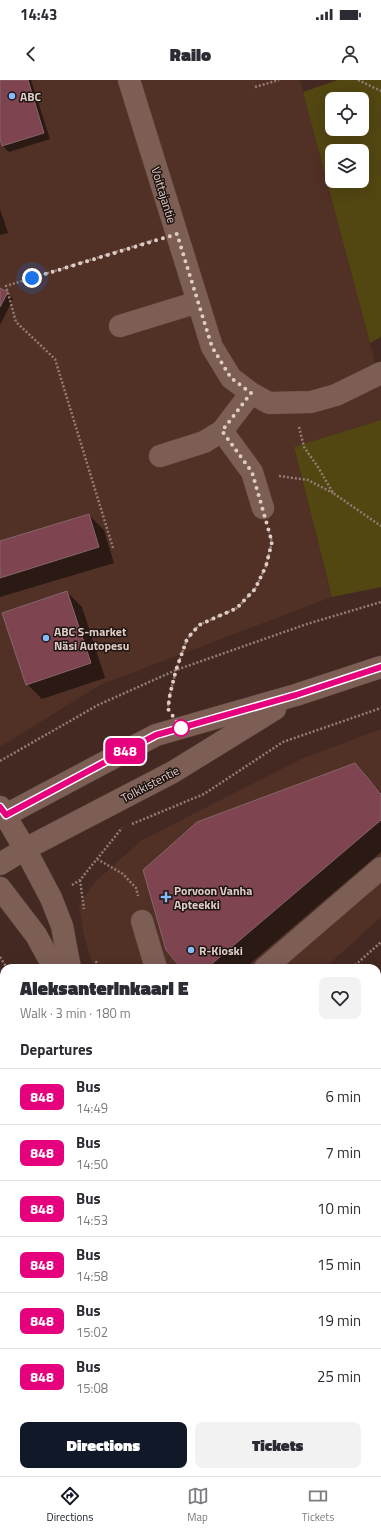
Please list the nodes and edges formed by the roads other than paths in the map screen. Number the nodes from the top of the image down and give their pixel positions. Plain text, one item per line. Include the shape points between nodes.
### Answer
1 (129, 80) edge
2 (198, 302) junction
3 (120, 326) dead end
4 (381, 373) edge
5 (251, 393) junction
6 (222, 431) junction
7 (160, 456) dead end
8 (263, 508) road end
9 (381, 667) edge
10 (296, 695) junction
11 (2, 814) edge
12 (25, 850) junction
13 (0, 864) edge
14 (381, 868) edge
15 (0, 888) edge
16 (142, 921) road end
17 (52, 964) edge
18 (69, 964) edge
19 (155, 964) edge
20 (270, 964) edge

1 - 2 street, Voittajantie
2 - 3 street
2 - 5 street, Voittajantie via 212,347 231,378
4 - 5 street, Voittajantie via 336,395 311,402 269,403
5 - 6 street
6 - 7 street via 204,442
6 - 8 street via 252,472
9 - 10 street, Tolkkistentie
10 - 11 street, Tolkkistentie via 156,735
10 - 12 street, Tolkkistentie via 173,772
11 - 12 street
12 - 13 street, Tolkkistentie
12 - 18 street via 51,898 62,926
14 - 20 street
15 - 17 street via 36,935
16 - 19 street

